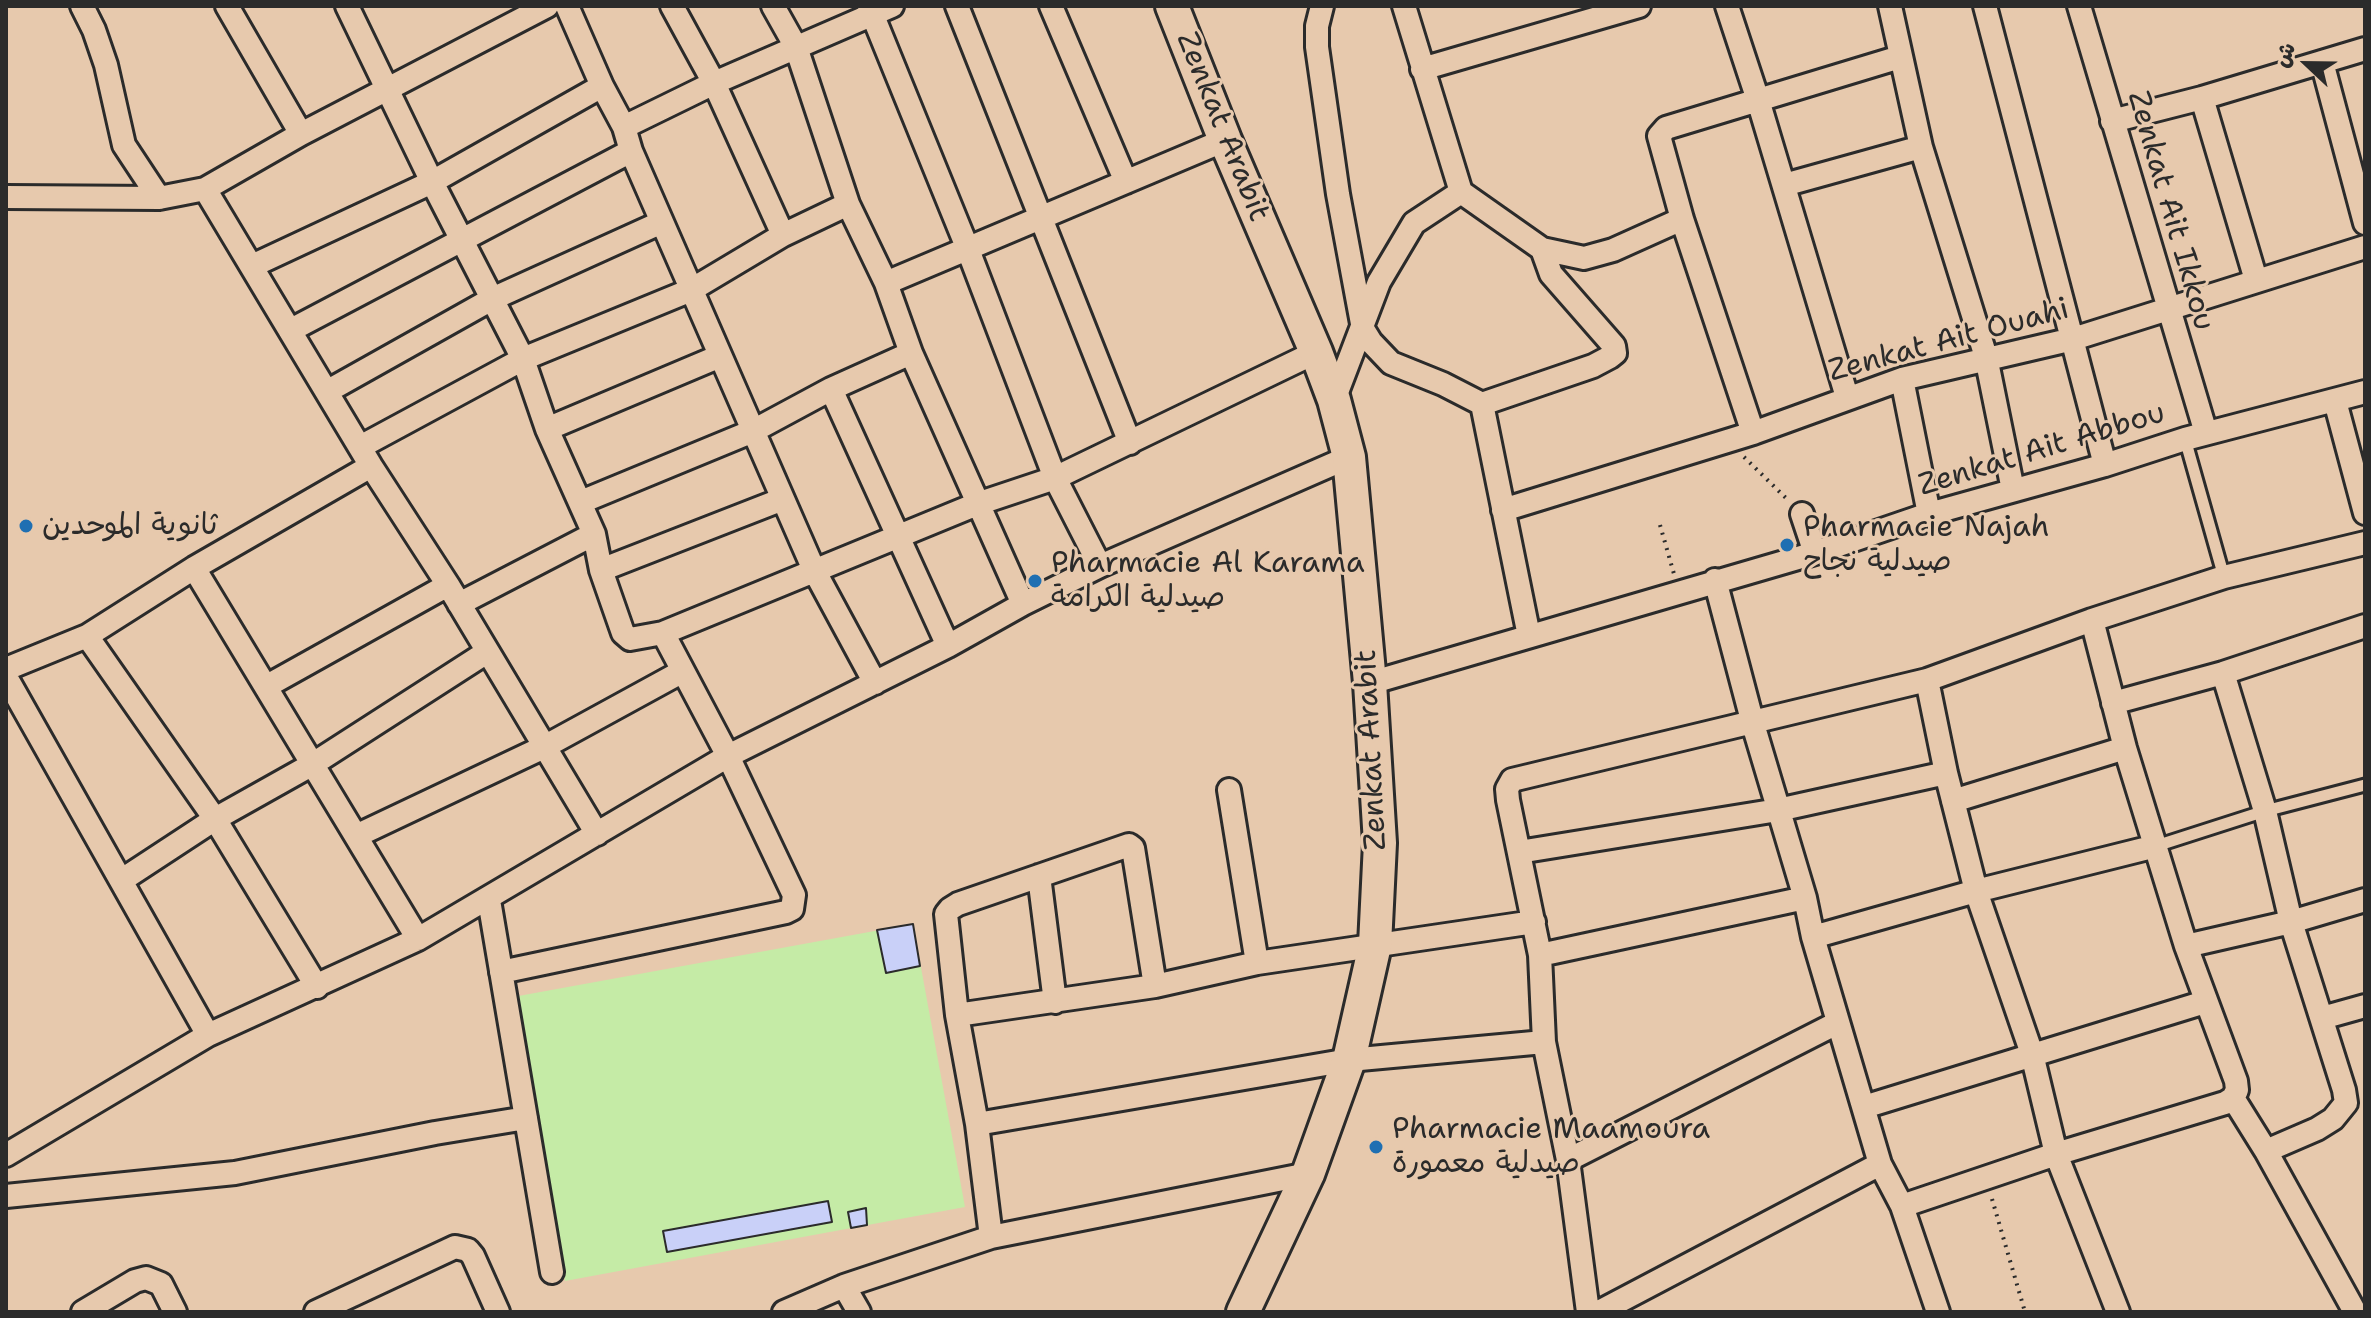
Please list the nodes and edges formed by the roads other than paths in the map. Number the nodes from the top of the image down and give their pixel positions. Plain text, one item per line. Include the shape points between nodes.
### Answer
1 (82, 6) edge
2 (227, 6) edge
3 (547, 6) edge
4 (567, 6) edge
5 (672, 6) edge
6 (773, 6) edge
7 (957, 6) edge
8 (1051, 6) edge
9 (1172, 6) edge
10 (1322, 6) edge
11 (1404, 6) edge
12 (1639, 6) edge
13 (1727, 6) edge
14 (1890, 6) edge
15 (1985, 6) edge
16 (2079, 6) edge
17 (355, 8) edge
18 (878, 9) edge
19 (796, 47) junction
20 (2365, 49) edge
21 (1900, 57) junction
22 (2322, 62) junction
23 (1422, 69) junction
24 (714, 83) junction
25 (602, 86) junction
26 (387, 88) junction
27 (2202, 98) junction
28 (1758, 100) junction
29 (2112, 121) junction
30 (624, 127) junction
31 (301, 134) junction
32 (1225, 140) junction
33 (1921, 147) junction
34 (631, 151) junction
35 (432, 182) junction
36 (1126, 182) junction
37 (1784, 185) junction
38 (205, 189) junction
39 (1461, 192) junction
40 (6, 197) edge
41 (159, 198) junction
42 (848, 204) junction
43 (1040, 216) junction
44 (1682, 219) junction
45 (662, 222) junction
46 (2365, 223) edge
47 (783, 235) junction
48 (462, 240) junction
49 (967, 247) junction
50 (2365, 247) edge
51 (1542, 249) junction
52 (252, 266) junction
53 (2256, 280) junction
54 (886, 283) junction
55 (691, 290) junction
56 (492, 299) junction
57 (2168, 310) junction
58 (1363, 329) junction
59 (291, 330) junction
60 (2073, 339) junction
61 (1316, 352) junction
62 (911, 353) junction
63 (720, 356) junction
64 (1986, 357) junction
65 (523, 359) junction
66 (1902, 379) junction
67 (831, 389) junction
68 (328, 391) junction
69 (2365, 392) edge
70 (1847, 397) junction
71 (1334, 400) junction
72 (2335, 401) junction
73 (1482, 404) junction
74 (547, 429) junction
75 (753, 431) junction
76 (1753, 433) junction
77 (2196, 436) junction
78 (1130, 443) junction
79 (366, 456) junction
80 (1349, 457) junction
81 (2105, 465) junction
82 (1055, 478) junction
83 (2013, 490) junction
84 (783, 499) junction
85 (581, 502) junction
86 (977, 504) junction
87 (1503, 510) junction
88 (2365, 513) edge
89 (1802, 514) road end
90 (1929, 514) junction
91 (594, 534) junction
92 (898, 538) junction
93 (2365, 543) edge
94 (1815, 553) junction
95 (1100, 566) junction
96 (194, 568) junction
97 (601, 570) junction
98 (814, 570) junction
99 (2224, 577) junction
100 (1715, 580) junction
101 (453, 595) junction
102 (1023, 604) junction
103 (2092, 620) junction
104 (2365, 626) edge
105 (663, 633) junction
106 (87, 636) junction
107 (1529, 636) junction
108 (948, 646) junction
109 (487, 652) junction
110 (6, 669) edge
111 (683, 671) junction
112 (2223, 673) junction
113 (6, 677) edge
114 (1927, 680) junction
115 (875, 683) junction
116 (1370, 683) junction
117 (267, 686) junction
118 (2113, 703) junction
119 (1753, 724) junction
120 (544, 747) junction
121 (2125, 748) junction
122 (728, 756) junction
123 (313, 764) junction
124 (1946, 773) junction
125 (2365, 785) edge
126 (1229, 790) dead end
127 (1953, 801) junction
128 (1778, 810) junction
129 (2265, 811) junction
130 (215, 819) junction
131 (597, 834) junction
132 (356, 836) junction
133 (2156, 846) junction
134 (1519, 852) junction
135 (1039, 876) junction
136 (122, 880) junction
137 (1976, 891) junction
138 (1805, 898) junction
139 (489, 900) junction
140 (2365, 900) edge
141 (1534, 922) junction
142 (2291, 922) junction
143 (1813, 937) junction
144 (418, 939) junction
145 (1375, 945) junction
146 (2186, 946) junction
147 (1540, 955) junction
148 (1257, 963) junction
149 (501, 972) junction
150 (1155, 986) junction
151 (317, 987) junction
152 (1055, 1002) junction
153 (2205, 1002) junction
154 (2365, 1006) edge
155 (957, 1015) junction
156 (2322, 1018) junction
157 (1837, 1023) junction
158 (208, 1035) junction
159 (1544, 1042) junction
160 (2032, 1054) junction
161 (1349, 1060) junction
162 (2233, 1098) junction
163 (1864, 1107) junction
164 (526, 1118) junction
165 (977, 1124) junction
166 (2266, 1151) junction
167 (2056, 1154) junction
168 (6, 1155) edge
169 (1568, 1160) junction
170 (1880, 1164) junction
171 (1308, 1174) junction
172 (6, 1196) edge
173 (1902, 1206) junction
174 (991, 1237) junction
175 (552, 1272) dead end
176 (844, 1286) junction
177 (2358, 1310) edge
178 (83, 1312) edge
179 (175, 1312) edge
180 (316, 1312) edge
181 (498, 1312) edge
182 (784, 1312) edge
183 (859, 1312) edge
184 (1243, 1312) edge
185 (1588, 1312) edge
186 (1599, 1312) edge
187 (1938, 1312) edge
188 (2118, 1312) edge

1 - 41 street via 106,65 124,145
2 - 31 street
3 - 26 street
4 - 25 street
5 - 24 street
6 - 19 street
7 - 43 street
8 - 36 street
9 - 32 street, Zenkat Arabit
10 - 58 street via 1317,47
11 - 23 street
12 - 23 street
13 - 28 street
14 - 21 street
15 - 60 street
16 - 29 street, Zenkat Ait Ikkou
17 - 26 street
18 - 19 street
18 - 49 street
19 - 24 street
19 - 42 street
20 - 22 street
21 - 28 street
21 - 33 street
22 - 27 street
22 - 46 street
23 - 39 street
24 - 30 street
24 - 47 street
25 - 30 street
25 - 35 street
26 - 31 street
26 - 35 street
27 - 29 street
27 - 53 street
28 - 37 street
28 - 44 street via 1661,131 1658,140
29 - 57 street, Zenkat Ait Ikkou
30 - 34 street
31 - 38 street
32 - 36 street
32 - 61 street, Zenkat Arabit
33 - 37 street
33 - 64 street
34 - 45 street
34 - 48 street
35 - 48 street
35 - 52 street
36 - 43 street
37 - 70 street
38 - 41 street
38 - 52 street
39 - 51 street
39 - 58 street via 1414,223 1379,282
40 - 41 street
42 - 47 street
42 - 54 street
43 - 49 street
43 - 78 street
44 - 51 street via 1584,258
44 - 76 street
45 - 55 street
45 - 56 street
47 - 55 street
48 - 56 street
48 - 59 street
49 - 54 street
49 - 82 street
50 - 53 street, Zenkat Ait Ouahi
51 - 73 street via 1551,274 1609,338 1615,353 1593,366
52 - 59 street
53 - 57 street, Zenkat Ait Ouahi
54 - 62 street
55 - 63 street
55 - 65 street
56 - 65 street
56 - 68 street
57 - 60 street, Zenkat Ait Ouahi
57 - 77 street, Zenkat Ait Ikkou
58 - 71 street
58 - 73 street via 1391,363
59 - 68 street
60 - 64 street, Zenkat Ait Ouahi
60 - 81 street
61 - 71 street, Zenkat Arabit
61 - 78 street
62 - 67 street
62 - 86 street
63 - 74 street
63 - 75 street
64 - 66 street, Zenkat Ait Ouahi
64 - 83 street
65 - 74 street
65 - 79 street
66 - 70 street, Zenkat Ait Ouahi
66 - 90 street
67 - 75 street
67 - 92 street
68 - 79 street
69 - 72 street, Zenkat Ait Abbou
70 - 76 street, Zenkat Ait Ouahi
71 - 80 street, Zenkat Arabit
72 - 77 street, Zenkat Ait Abbou
72 - 88 street
73 - 87 street
74 - 85 street
75 - 84 street
75 - 85 street
76 - 87 street, Zenkat Ait Ouahi
77 - 81 street, Zenkat Ait Abbou
77 - 99 lane
78 - 82 street
79 - 96 street
79 - 101 street
80 - 95 street
80 - 116 street, Zenkat Arabit
81 - 83 street, Zenkat Ait Abbou
82 - 86 street
82 - 95 street
83 - 90 street, Zenkat Ait Abbou
84 - 97 street
84 - 98 street
85 - 91 street
86 - 92 street
86 - 102 street
87 - 107 street
89 - 94 street
90 - 94 street, Zenkat Ait Abbou
91 - 97 street
91 - 101 street
92 - 98 street
92 - 108 street
93 - 99 street
94 - 100 street, Zenkat Ait Abbou
95 - 102 street
96 - 106 street
96 - 117 street
97 - 105 street via 626,636
98 - 105 street
98 - 115 street
99 - 103 street
100 - 107 street, Zenkat Ait Abbou
100 - 119 street
101 - 109 street
101 - 117 street
102 - 108 street
103 - 114 street
103 - 118 street
104 - 112 street
105 - 111 street
106 - 110 street
106 - 130 street
107 - 116 street, Zenkat Ait Abbou
108 - 115 street
109 - 120 street
109 - 123 street
111 - 120 street
111 - 122 street
112 - 118 street
112 - 129 street
113 - 136 street
114 - 119 street
114 - 124 street
115 - 122 street
116 - 145 street, Zenkat Arabit via 1380,843
117 - 123 street
118 - 121 street
119 - 128 street
119 - 134 street via 1512,780 1507,789
120 - 131 street
120 - 132 street
121 - 127 street
121 - 133 street
122 - 131 street
122 - 149 street via 794,895 792,909
123 - 130 street
123 - 132 street
124 - 127 street
124 - 128 street
125 - 129 lane
126 - 148 street
127 - 137 street
128 - 134 street
128 - 138 street
129 - 133 lane
129 - 142 street
130 - 136 street
130 - 151 street
131 - 139 street
132 - 144 street
133 - 137 street
133 - 146 street
134 - 141 street
135 - 150 street via 1123,845 1133,848
135 - 152 street
135 - 155 street via 958,904 946,914
136 - 158 street
137 - 143 street
137 - 160 street
138 - 143 street
138 - 147 street
139 - 144 street
139 - 149 street
140 - 142 street
141 - 145 street
141 - 147 street
142 - 146 street
142 - 156 street
143 - 157 street
144 - 151 street
145 - 148 street
145 - 161 street, Zenkat Arabit
146 - 153 street
147 - 159 street
148 - 150 street
149 - 164 street
150 - 152 street
151 - 158 street
152 - 155 street
153 - 160 street
153 - 162 street via 2236,1081
154 - 156 street
155 - 165 street
156 - 166 street via 2346,1103 2325,1124
157 - 163 street
157 - 169 street
158 - 168 street
159 - 161 street
159 - 169 street
160 - 163 street
160 - 167 street
161 - 165 street
161 - 171 street, Zenkat Arabit
162 - 166 street
162 - 167 street
163 - 170 street
164 - 172 street via 235,1173
164 - 175 street
165 - 174 street
166 - 177 street
167 - 173 street
167 - 188 street
169 - 185 street
170 - 173 street
170 - 186 street
171 - 174 street
171 - 184 street, Zenkat Arabit
173 - 187 street
174 - 176 street
176 - 182 street
176 - 183 street
178 - 179 street via 146,1278 161,1284
180 - 181 street via 455,1247 473,1256

